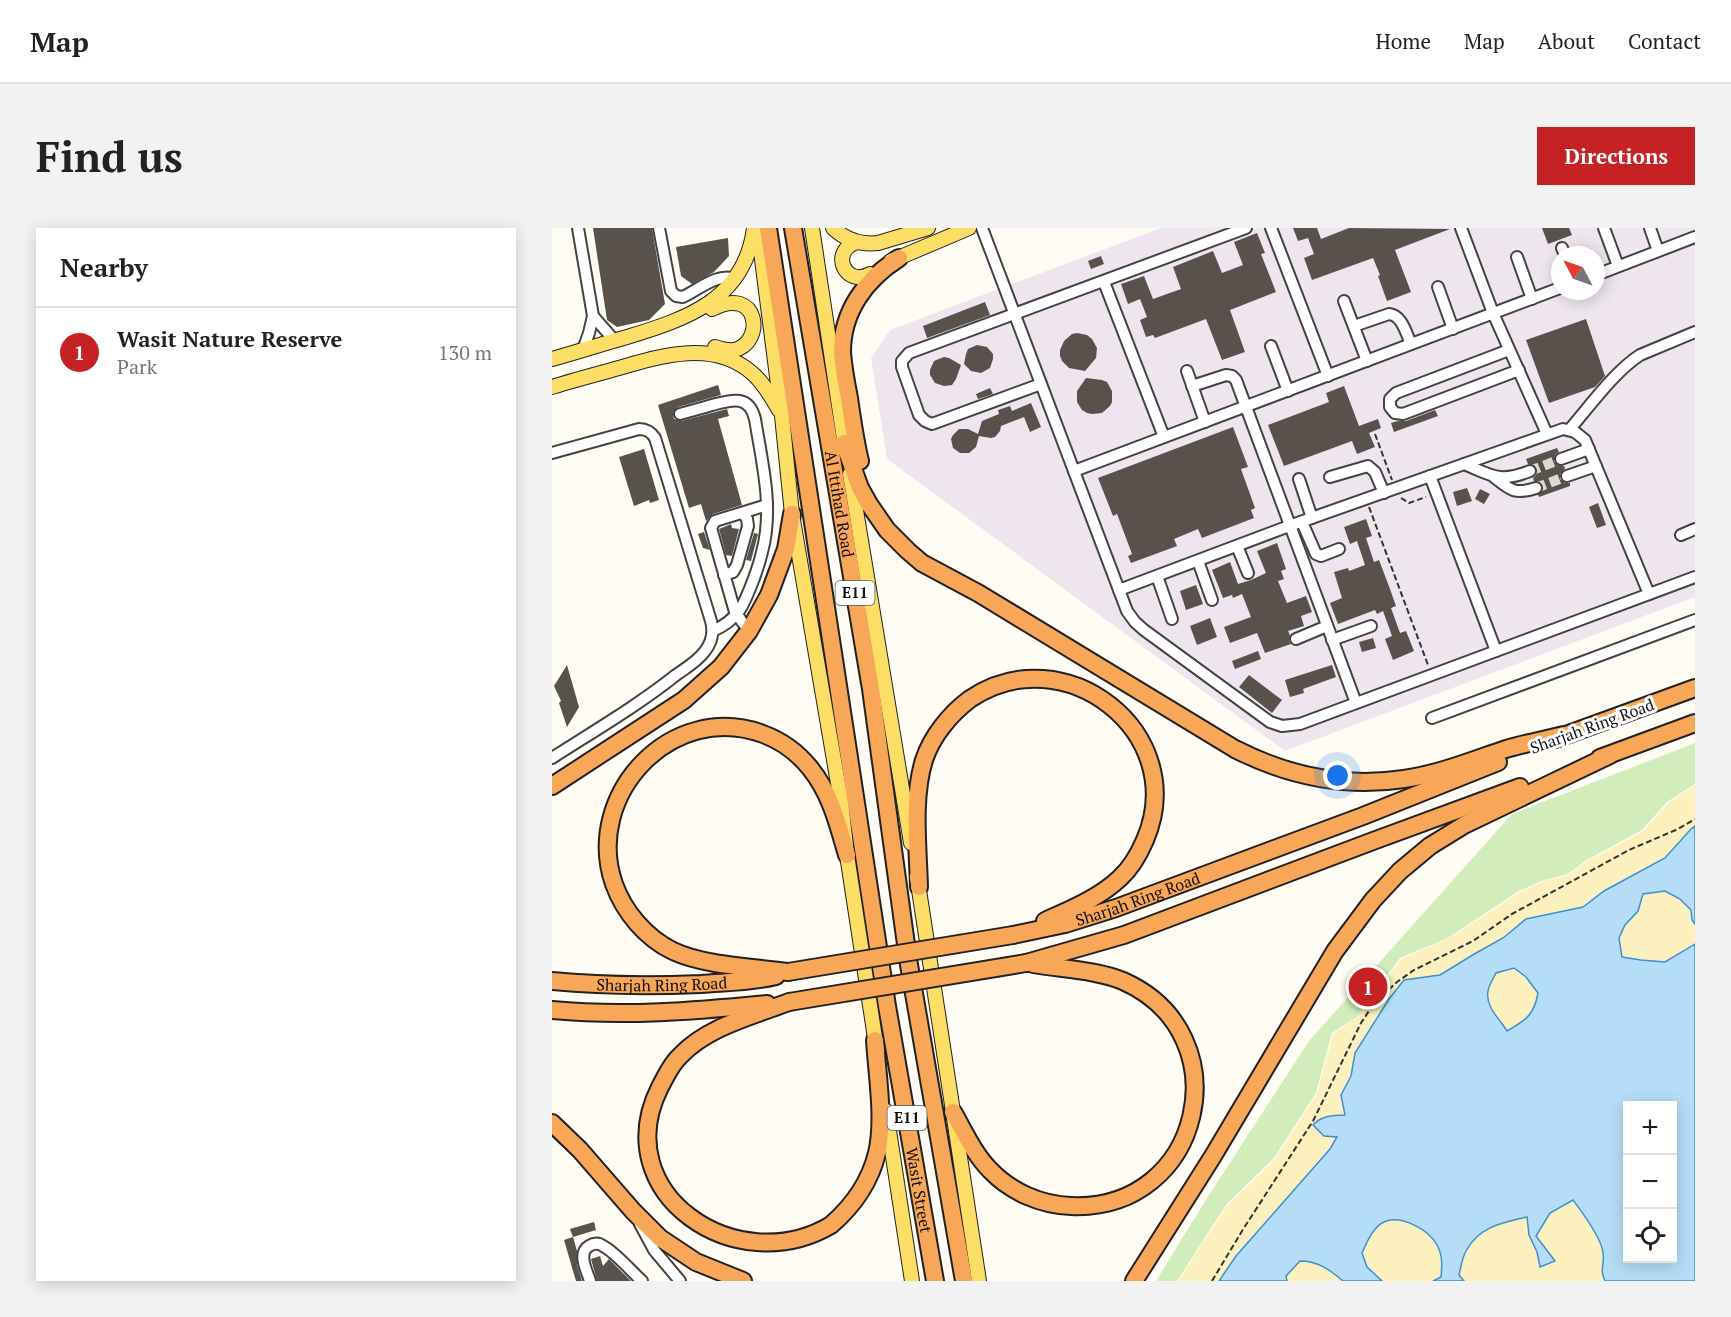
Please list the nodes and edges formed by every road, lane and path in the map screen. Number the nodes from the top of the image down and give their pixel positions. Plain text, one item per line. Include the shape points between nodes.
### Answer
1 (578, 228) edge
2 (659, 228) edge
3 (756, 228) edge
4 (768, 228) edge
5 (793, 228) edge
6 (812, 228) edge
7 (833, 228) edge
8 (842, 228) edge
9 (928, 228) edge
10 (969, 228) edge
11 (982, 228) edge
12 (1246, 228) edge
13 (1271, 228) edge
14 (1461, 228) edge
15 (1604, 228) edge
16 (1650, 228) edge
17 (1695, 237) edge
18 (854, 241) junction
19 (1658, 251) junction
20 (1517, 257) dead end
21 (899, 258) junction
22 (1618, 266) junction
23 (1605, 271) edge
24 (870, 274) junction
25 (735, 279) junction
26 (1104, 282) junction
27 (1438, 287) dead end
28 (1551, 292) edge
29 (1532, 299) junction
30 (1344, 301) dead end
31 (1493, 313) junction
32 (593, 315) junction
33 (1015, 315) junction
34 (1354, 326) junction
35 (1453, 328) junction
36 (653, 329) junction
37 (1695, 332) edge
38 (614, 340) junction
39 (1411, 344) junction
40 (1271, 346) dead end
41 (583, 350) junction
42 (1509, 350) junction
43 (831, 355) junction
44 (552, 359) edge
45 (644, 361) junction
46 (1367, 361) junction
47 (1519, 370) junction
48 (1187, 371) dead end
49 (1328, 376) junction
50 (1041, 384) junction
51 (1192, 386) junction
52 (552, 387) edge
53 (1288, 391) junction
54 (1245, 407) junction
55 (680, 414) dead end
56 (782, 416) junction
57 (1205, 422) junction
58 (1569, 430) junction
59 (1548, 434) junction
60 (1164, 437) junction
61 (844, 443) junction
62 (1589, 449) junction
63 (552, 453) edge
64 (1561, 459) tunnel mouth
65 (1464, 464) junction
66 (1596, 466) junction
67 (1074, 471) junction
68 (1530, 471) tunnel mouth
69 (1430, 476) junction
70 (1494, 476) junction
71 (1567, 476) tunnel mouth
72 (1330, 477) dead end
73 (1299, 479) dead end
74 (1536, 488) tunnel mouth
75 (1384, 493) junction
76 (767, 505) junction
77 (1369, 507) dead end
78 (743, 513) junction
79 (792, 514) junction
80 (1307, 520) junction
81 (1289, 526) junction
82 (1695, 529) edge
83 (1681, 534) dead end
84 (1237, 546) junction
85 (1339, 549) dead end
86 (1198, 561) junction
87 (1248, 573) dead end
88 (724, 575) junction
89 (1157, 576) junction
90 (1695, 577) edge
91 (1119, 590) junction
92 (748, 593) junction
93 (978, 593) junction
94 (730, 594) junction
95 (1649, 594) junction
96 (1212, 600) dead end
97 (740, 611) junction
98 (1172, 620) dead end
99 (1695, 620) edge
100 (753, 625) junction
101 (1327, 626) junction
102 (1371, 626) dead end
103 (713, 631) junction
104 (1296, 639) dead end
105 (1332, 640) junction
106 (1497, 651) junction
107 (1432, 675) junction
108 (1695, 688) edge
109 (1356, 703) junction
110 (1432, 718) dead end
111 (1695, 723) edge
112 (1564, 735) junction
113 (1610, 755) junction
114 (552, 758) edge
115 (552, 786) edge
116 (1695, 819) edge
117 (847, 855) junction
118 (919, 887) junction
119 (1013, 935) junction
120 (879, 956) joint
121 (908, 959) joint
122 (1026, 963) junction
123 (788, 972) junction
124 (552, 981) edge
125 (789, 1002) junction
126 (552, 1010) edge
127 (875, 1040) junction
128 (953, 1112) junction
129 (552, 1123) edge
130 (633, 1211) junction
131 (590, 1281) edge
132 (642, 1281) edge
133 (680, 1281) edge
134 (743, 1281) edge
135 (912, 1281) edge
136 (935, 1281) edge
137 (964, 1281) edge
138 (978, 1281) edge
139 (1134, 1281) edge
140 (1212, 1281) edge

1 - 32 street
2 - 25 street via 671,291 676,297 720,278
3 - 25 main road via 747,258
3 - 56 main road
4 - 120 highway, Al Ittihad Road / E11
5 - 121 highway, Al Ittihad Road / E11 via 871,689
6 - 43 main road
7 - 18 main road
8 - 18 main road
9 - 18 main road via 878,243
10 - 21 main road
11 - 33 street
12 - 26 street
13 - 49 street
14 - 31 street
15 - 22 street
16 - 19 street
17 - 19 street
18 - 24 main road via 844,251 843,267 855,277
19 - 22 street
20 - 29 street
21 - 24 main road
21 - 93 highway via 884,267 861,292 852,307 843,339 844,368 860,459 866,481 898,530
22 - 23 street
24 - 43 main road via 847,302
25 - 36 main road via 703,307
26 - 33 street
26 - 60 street
27 - 35 street
28 - 29 street
29 - 31 street
30 - 34 street
31 - 35 street
31 - 42 street
32 - 38 street
32 - 41 street
33 - 50 street
33 - 50 street via 906,355 903,368 919,415 935,423
34 - 39 street via 1391,313 1398,318
34 - 46 street
35 - 39 street
36 - 38 main road
36 - 45 main road via 685,322 728,302 745,307 754,322 750,338 737,349 687,346 656,353
37 - 58 street via 1633,360
38 - 41 main road
39 - 46 street
40 - 53 street
41 - 44 main road
42 - 47 street
42 - 47 street via 1396,393 1390,399 1390,407 1403,414
43 - 61 main road
45 - 52 main road
45 - 56 main road via 687,353 724,357 759,379
46 - 49 street
47 - 59 street
48 - 51 street
49 - 53 street
50 - 67 street
51 - 54 street via 1232,376
51 - 57 street
53 - 54 street
54 - 57 street
54 - 81 street
55 - 76 street via 729,400 741,401 750,408 755,419
56 - 79 main road
57 - 60 street
58 - 59 street
58 - 62 street via 1581,435
59 - 65 street
60 - 67 street
61 - 93 highway via 860,488 887,530 922,563
61 - 118 main road
62 - 64 street
62 - 66 street
63 - 103 street via 639,429 653,434
65 - 69 street
65 - 70 street
66 - 71 street
66 - 95 street
67 - 91 street
68 - 70 street via 1509,478
69 - 75 street
69 - 106 street
70 - 74 street via 1514,491
72 - 75 street via 1368,466 1376,472
73 - 80 street
75 - 80 street
76 - 78 street
76 - 92 street via 762,552
77 - 107 path
78 - 88 street via 748,526 738,565
78 - 88 street via 712,525
79 - 100 highway via 778,572
79 - 117 main road
80 - 81 street
80 - 85 street via 1316,554 1322,556
81 - 84 street
81 - 101 street
82 - 83 street
84 - 86 street
84 - 87 street
86 - 89 street
86 - 96 street
88 - 94 street
89 - 91 street
89 - 98 street
90 - 95 street
91 - 109 street via 1127,611 1139,626 1270,722 1294,725
92 - 94 street
92 - 97 street
93 - 112 highway via 1235,749 1304,776 1354,782 1405,779
94 - 97 street
95 - 106 street
97 - 100 street
97 - 103 street
99 - 110 street
100 - 115 highway via 721,668 684,700
101 - 104 street
101 - 105 street
102 - 105 street
103 - 114 street via 706,650 697,659
105 - 109 street
106 - 107 street
107 - 109 street
108 - 112 highway, Sharjah Ring Road
111 - 113 highway, Sharjah Ring Road
112 - 119 highway, Sharjah Ring Road via 1364,816 1116,908
113 - 122 highway, Sharjah Ring Road via 1146,927
113 - 139 highway via 1464,825 1430,846 1373,900 1335,951
116 - 140 path via 1522,908 1473,941 1414,970 1385,993 1361,1023 1313,1121
117 - 123 highway via 836,815 810,767 776,739 754,731 710,729 670,741 638,767 624,786 612,813 609,868 618,895 631,916 671,950 696,960
117 - 127 main road
118 - 119 highway via 920,777 925,758 947,720 979,694 1019,680 1046,679 1091,692 1131,724 1145,748 1153,774 1155,801 1150,829 1138,855 1108,888
118 - 128 main road
119 - 123 highway, Sharjah Ring Road, bridge
120 - 136 highway, Wasit Street / E11
121 - 137 highway, Wasit Street / E11
122 - 125 highway, Sharjah Ring Road, bridge
122 - 128 highway via 1122,981 1164,1011 1181,1032 1191,1056 1195,1098 1190,1126 1178,1152 1157,1177 1137,1192 1086,1207 1060,1205 1034,1199 1001,1181 976,1153
123 - 124 highway, Sharjah Ring Road via 738,982 649,987
125 - 126 highway, Sharjah Ring Road via 646,1014
125 - 127 highway via 705,1035 680,1056 655,1097 649,1151 655,1178 667,1202 686,1224 713,1242 737,1251 766,1253 792,1248 821,1234 859,1196 870,1176 880,1134
127 - 135 main road
128 - 138 main road
129 - 130 highway
130 - 133 street via 654,1250
130 - 134 highway via 678,1251
131 - 132 street via 583,1258 590,1245 595,1244 605,1246

